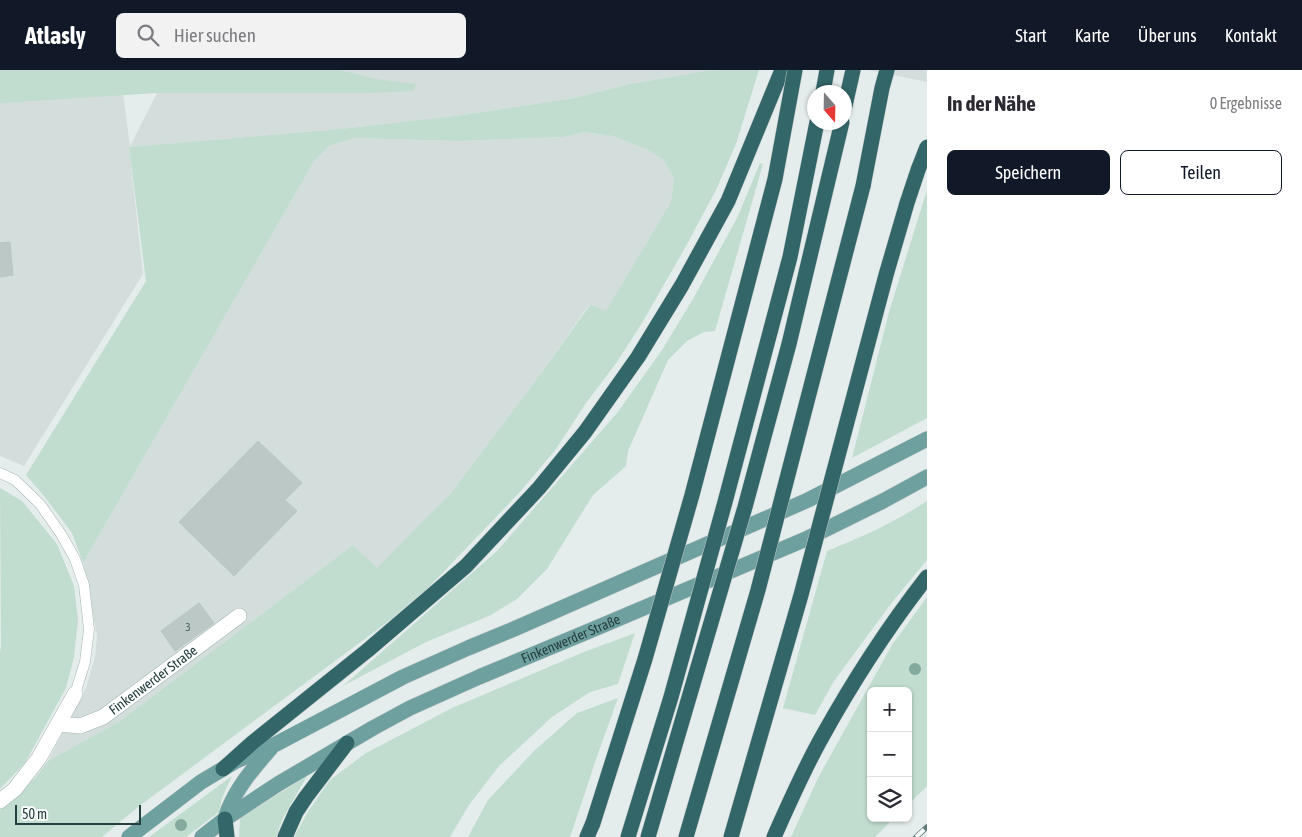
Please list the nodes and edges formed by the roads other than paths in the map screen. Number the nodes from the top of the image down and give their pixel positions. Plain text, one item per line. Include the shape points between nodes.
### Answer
1 (782, 70) edge
2 (795, 70) edge
3 (827, 70) edge
4 (853, 70) edge
5 (887, 70) edge
6 (824, 85) edge
7 (850, 85) edge
8 (815, 130) edge
9 (840, 130) edge
10 (927, 147) edge
11 (927, 440) edge
12 (0, 473) edge
13 (927, 477) edge
14 (927, 577) edge
15 (239, 616) dead end
16 (75, 694) joint
17 (59, 724) junction
18 (347, 743) junction
19 (276, 744) junction
20 (223, 769) junction
21 (0, 801) edge
22 (225, 819) junction
23 (129, 837) edge
24 (202, 837) edge
25 (227, 837) edge
26 (285, 837) edge
27 (587, 837) edge
28 (628, 837) edge
29 (648, 837) edge
30 (686, 837) edge
31 (731, 837) edge
32 (774, 837) edge

1 - 20 highway via 728,201 638,357 585,432 539,488 466,566
2 - 27 highway, bridge via 774,179 692,495 645,660
3 - 6 highway
4 - 7 highway
5 - 30 highway, bridge via 863,186 758,590
8 - 28 highway, bridge via 790,257 671,697
9 - 29 highway, bridge via 789,344 750,488
10 - 31 highway, bridge via 886,275 801,595
11 - 19 main road via 808,500 403,678
12 - 16 lane via 15,480 40,504 75,559 84,585 89,629 85,662
13 - 18 main road, Finkenwerder Straße via 806,539 479,677 410,708
14 - 32 highway via 870,657 822,736
15 - 17 street, Finkenwerder Straße via 103,717 80,726
16 - 17 street
17 - 21 street via 39,758 15,789
18 - 22 main road, Finkenwerder Straße
18 - 26 highway via 296,812
19 - 20 main road
19 - 22 main road via 241,784
20 - 23 main road
22 - 24 main road, Finkenwerder Straße
22 - 25 highway

